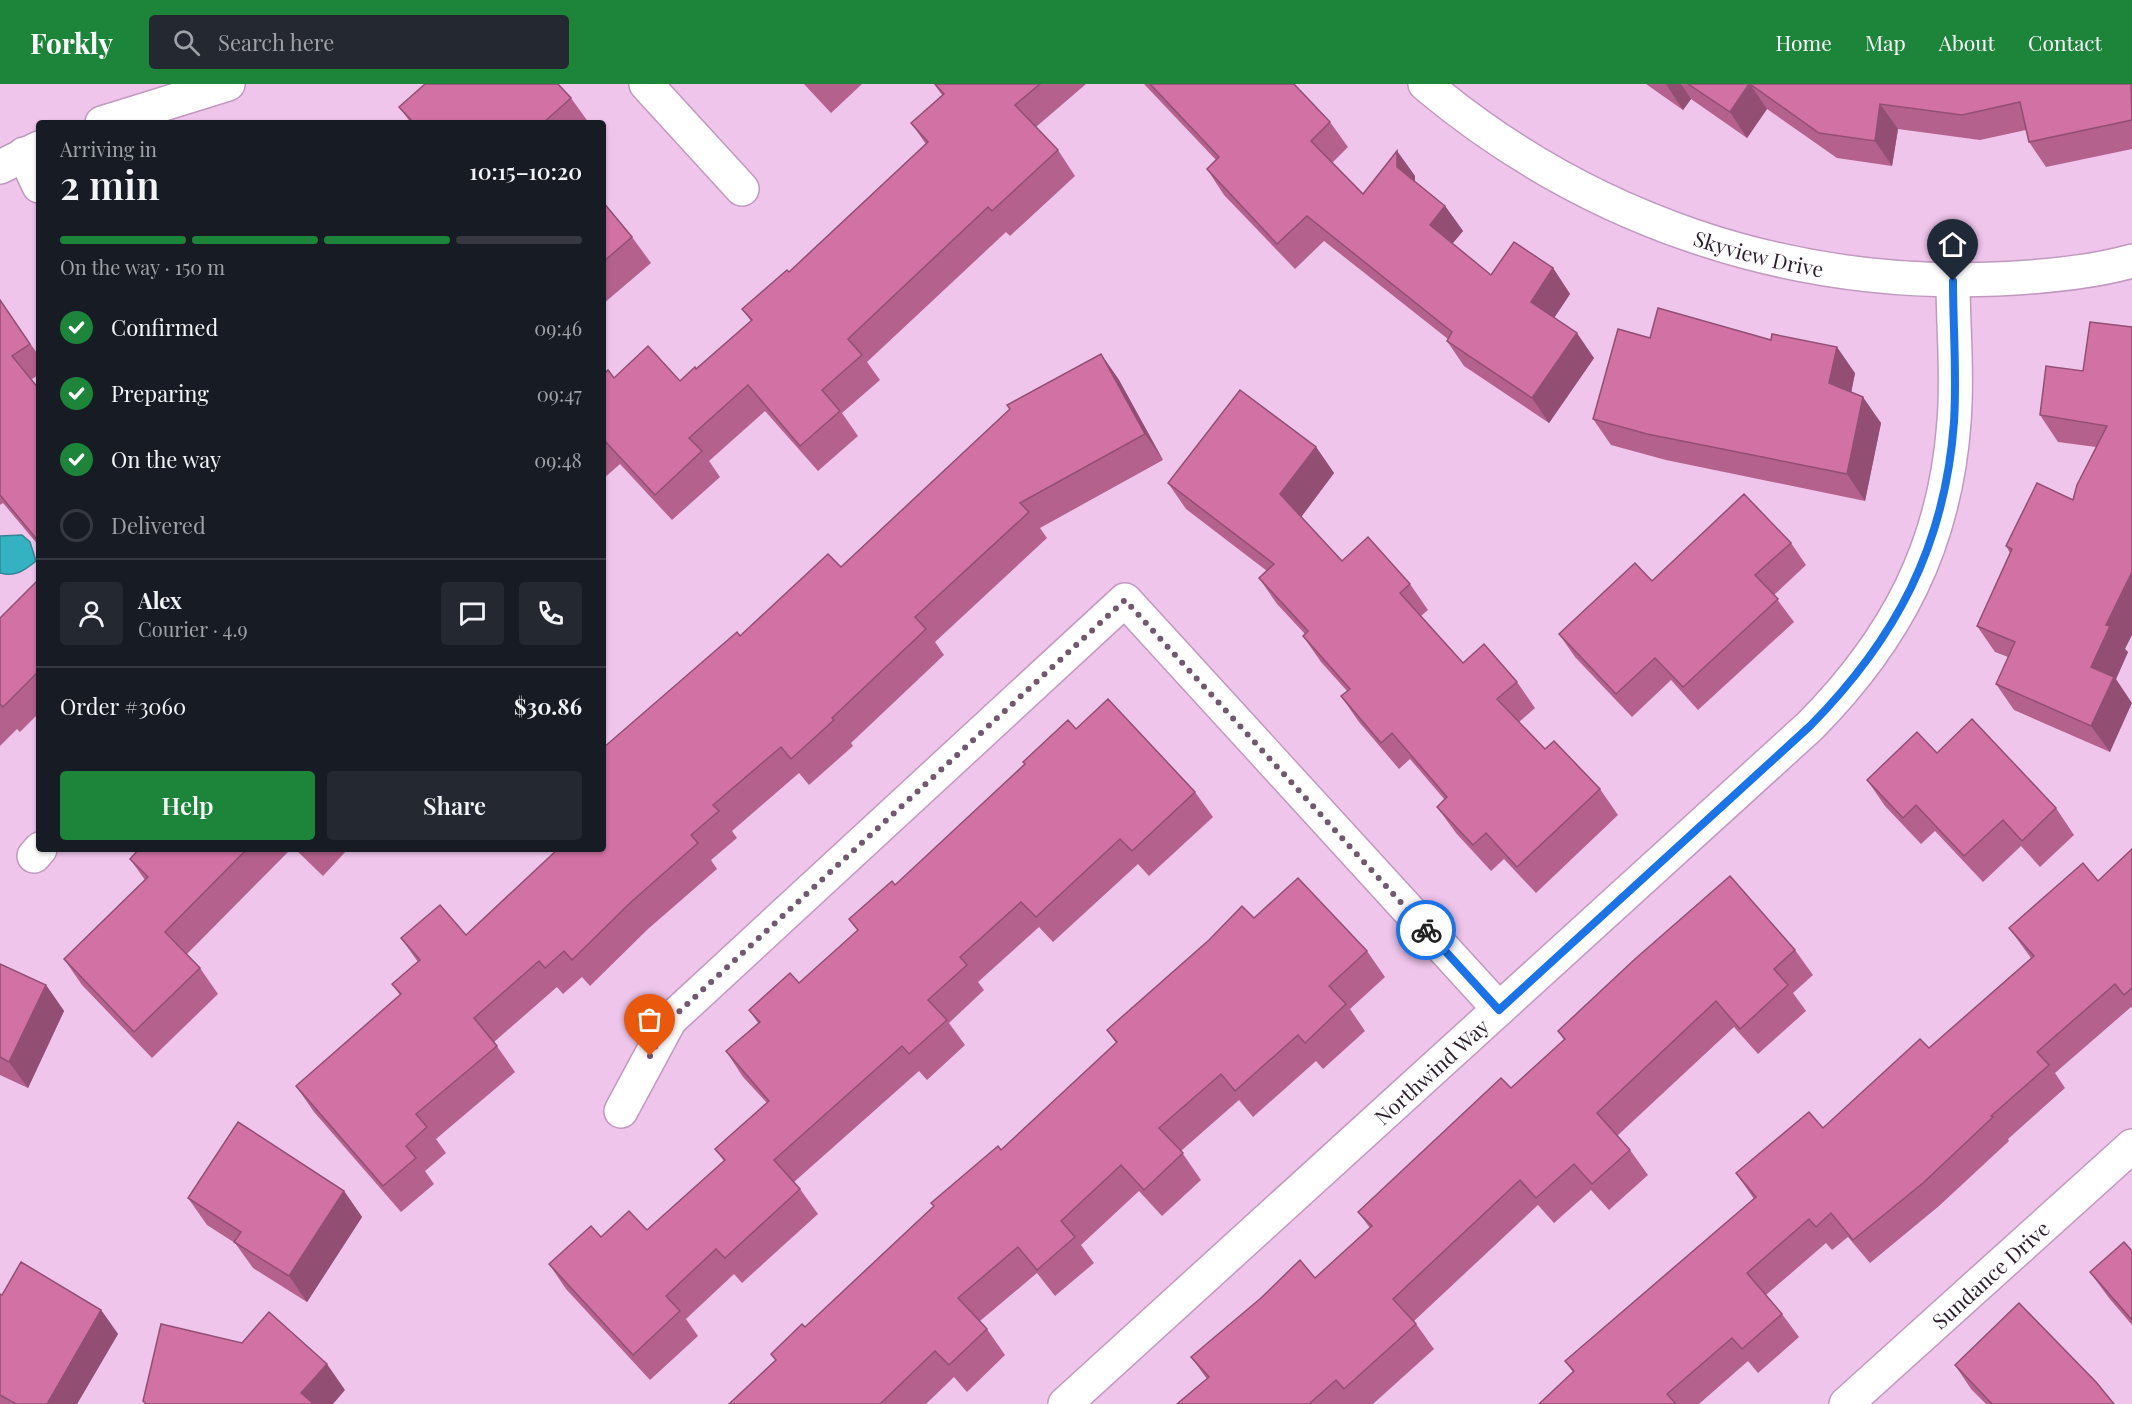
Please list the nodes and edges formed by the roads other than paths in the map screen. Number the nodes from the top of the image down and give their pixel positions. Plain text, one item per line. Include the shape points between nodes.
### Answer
1 (228, 84) edge
2 (646, 84) edge
3 (1426, 84) edge
4 (112, 120) edge
5 (21, 156) edge
6 (36, 181) edge
7 (742, 189) dead end
8 (2132, 261) edge
9 (1953, 281) junction
10 (1499, 1010) junction
11 (621, 1111) dead end
12 (2132, 1146) edge
13 (1065, 1404) edge
14 (1847, 1404) edge

1 - 4 street
2 - 7 street
3 - 9 street, Skyview Drive via 1525,157 1592,195 1695,238 1791,264 1860,275
5 - 6 street
8 - 9 street, Skyview Drive via 2029,277
9 - 10 street, Northwind Way via 1954,421 1944,497 1923,564 1892,626 1847,688 1810,726
10 - 11 street via 1125,600 670,1020
10 - 13 street, Northwind Way
12 - 14 street, Sundance Drive

